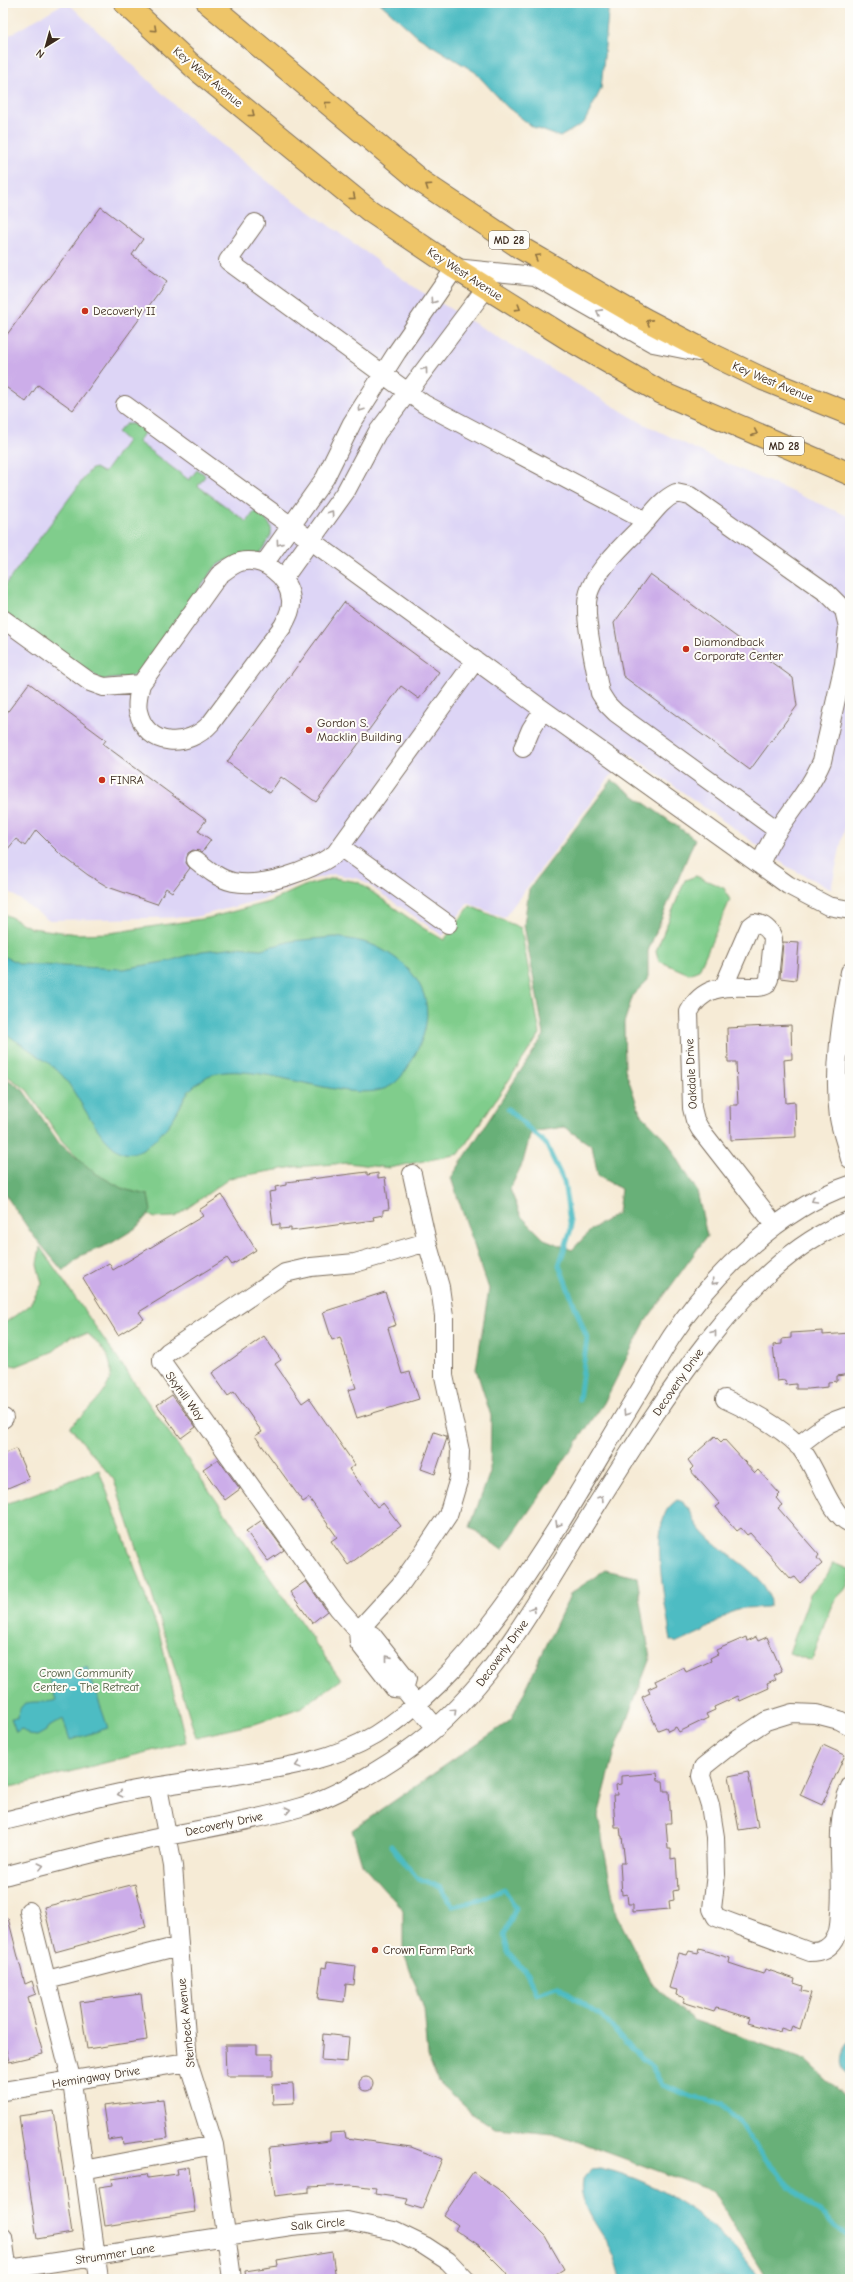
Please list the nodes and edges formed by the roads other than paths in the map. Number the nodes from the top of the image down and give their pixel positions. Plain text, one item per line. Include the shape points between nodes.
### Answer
1 (125, 3) edge
2 (208, 3) edge
3 (255, 223) dead end
4 (455, 268) junction
5 (486, 288) junction
6 (713, 356) junction
7 (384, 376) junction
8 (408, 393) junction
9 (125, 405) dead end
10 (850, 414) edge
11 (850, 474) edge
12 (646, 521) junction
13 (292, 526) junction
14 (312, 540) junction
15 (264, 564) junction
16 (283, 579) junction
17 (3, 619) edge
18 (475, 661) junction
19 (141, 684) junction
20 (543, 710) junction
21 (524, 748) dead end
22 (777, 830) junction
23 (341, 846) junction
24 (196, 860) dead end
25 (760, 865) junction
26 (850, 910) edge
27 (448, 924) dead end
28 (850, 972) edge
29 (724, 986) dead end
30 (850, 1159) edge
31 (412, 1174) dead end
32 (850, 1185) edge
33 (850, 1220) edge
34 (775, 1225) junction
35 (427, 1242) junction
36 (637, 1396) junction
37 (725, 1399) dead end
38 (659, 1408) junction
39 (850, 1416) edge
40 (798, 1446) junction
41 (850, 1523) edge
42 (358, 1631) junction
43 (416, 1704) junction
44 (850, 1726) edge
45 (436, 1728) junction
46 (158, 1787) junction
47 (850, 1787) edge
48 (3, 1821) edge
49 (168, 1836) junction
50 (3, 1876) edge
51 (29, 1911) dead end
52 (179, 1946) junction
53 (47, 1980) junction
54 (188, 2062) junction
55 (72, 2082) junction
56 (3, 2091) edge
57 (214, 2145) junction
58 (83, 2170) junction
59 (226, 2236) junction
60 (3, 2237) edge
61 (95, 2257) junction
62 (7, 2273) edge
63 (99, 2279) edge
64 (232, 2279) edge
65 (465, 2279) edge

1 -> 4 main road, Key West Avenue / MD 28 via 196,69 370,211
6 -> 2 main road, Key West Avenue / MD 28 via 521,248 422,182
3 - 7 street via 228,260
4 - 5 main road, Key West Avenue / MD 28
6 -> 4 street via 653,343 535,276
4 -> 7 street via 397,352
8 -> 5 street
5 -> 11 main road, Key West Avenue / MD 28 via 662,393
6 - 10 main road, Key West Avenue / MD 28
7 - 8 street
7 -> 13 street via 352,423 325,478
8 - 12 street via 424,404
14 -> 8 street via 346,491 377,433
9 - 13 street
12 - 22 street via 594,581 588,595 586,610 600,693 616,713
12 - 22 street via 668,497 676,493 690,496 827,593 844,610 848,627 844,664 822,761 816,776
13 - 14 street
13 -> 15 street
14 - 16 street
14 - 18 street
15 - 16 street
15 - 19 street via 252,560 240,562 219,575
16 - 19 street via 291,600 290,612 283,626 211,723 198,735 186,740 172,741 157,737 149,730 138,710
17 - 19 street via 90,682 104,687
18 - 20 street
18 - 23 street
20 - 21 street via 531,729
20 - 25 street
22 - 25 street via 767,845
23 - 24 street via 322,863 262,882 232,882 220,878
23 - 27 street
25 - 26 street via 788,885 828,906
28 - 30 street via 843,1008 838,1059 839,1118
29 - 34 street, Oakdale Drive via 702,995 690,1012 694,1117 700,1129
31 - 35 street
32 -> 34 street via 815,1199
38 -> 33 street, Decoverly Drive via 737,1303 792,1252 829,1228
34 -> 36 street via 714,1280 674,1334
35 - 42 street via 440,1287 444,1316 444,1376 460,1451 459,1478 448,1515 400,1586
35 - 42 street, Skyhill Way via 355,1263 311,1267 285,1273 162,1358 168,1372 338,1608
36 - 38 street
36 -> 43 street via 505,1605 468,1652
37 - 40 street via 774,1426
45 -> 38 street, Decoverly Drive via 477,1688 525,1624
39 - 40 street via 827,1425
40 - 41 street via 814,1468 839,1516
42 - 43 street, Skyhill Way via 358,1643 376,1667 394,1688 404,1689
43 - 45 street, Skyhill Way
43 -> 46 street via 375,1734 335,1755 291,1767
44 - 47 street via 816,1714 792,1713 766,1721 703,1767 701,1776 710,1805 715,1837 716,1874 712,1909 714,1915 810,1952 820,1952 828,1948 838,1932 841,1900 841,1816
49 -> 45 street, Decoverly Drive via 303,1806 362,1780 414,1746
46 -> 48 street
46 - 49 street, Steinbeck Avenue
50 -> 49 street, Decoverly Drive
49 - 52 street, Steinbeck Avenue
51 - 53 street
52 - 53 street
52 - 54 street, Steinbeck Avenue
53 - 55 street
54 - 55 street, Hemingway Drive
54 - 57 street, Steinbeck Avenue
55 - 56 street, Hemingway Drive
55 - 58 street
57 - 58 street
57 - 59 street, Steinbeck Avenue
58 - 61 street
59 - 61 street, Strummer Lane
59 - 64 street, Steinbeck Avenue
59 - 65 street, Salk Circle via 347,2221 394,2231 425,2246 448,2261
60 - 62 street
61 - 62 street, Strummer Lane
61 - 63 street

